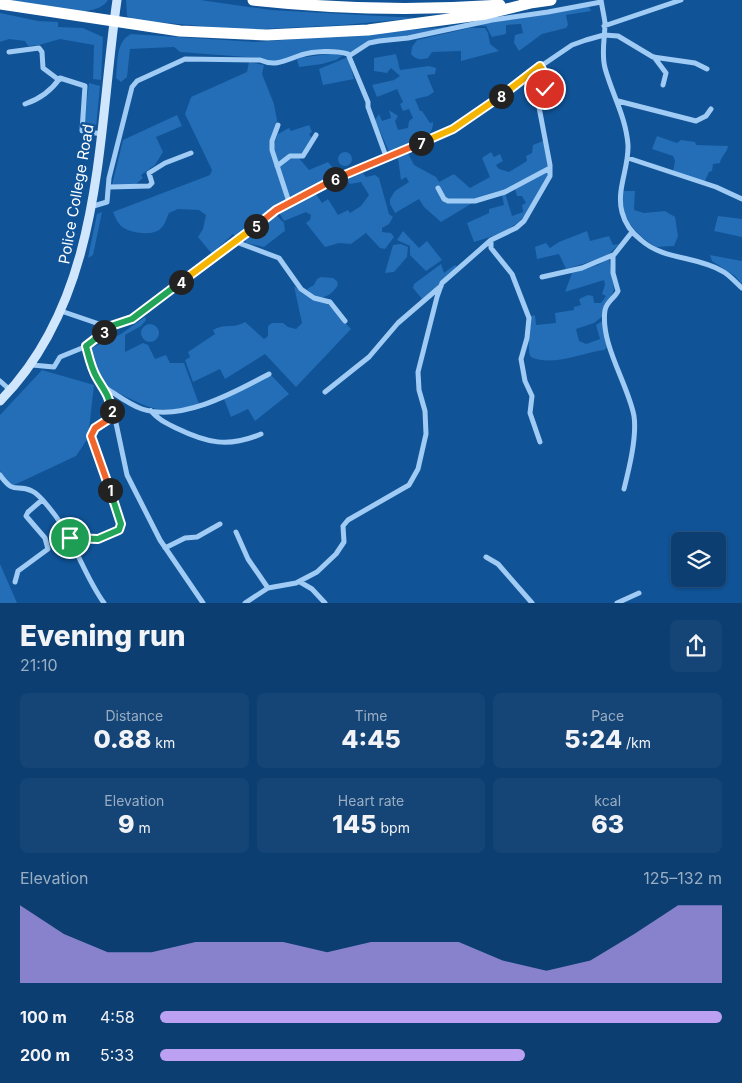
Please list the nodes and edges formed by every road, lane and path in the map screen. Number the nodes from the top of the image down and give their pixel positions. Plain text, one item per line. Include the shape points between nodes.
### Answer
1 (117, 0) edge
2 (253, 0) edge
3 (551, 0) edge
4 (681, 0) edge
5 (601, 1) edge
6 (531, 3) junction
7 (0, 4) edge
8 (114, 22) junction
9 (604, 26) junction
10 (604, 34) junction
11 (9, 52) dead end
12 (349, 56) junction
13 (653, 57) junction
14 (540, 66) junction
15 (707, 69) dead end
16 (59, 80) junction
17 (663, 85) dead end
18 (618, 101) junction
19 (25, 104) dead end
20 (711, 109) dead end
21 (278, 125) dead end
22 (102, 134) junction
23 (316, 135) dead end
24 (191, 154) dead end
25 (387, 158) junction
26 (628, 158) junction
27 (277, 166) junction
28 (550, 168) junction
29 (109, 187) junction
30 (438, 188) dead end
31 (742, 199) edge
32 (289, 202) junction
33 (90, 207) junction
34 (632, 232) junction
35 (491, 240) junction
36 (236, 242) junction
37 (613, 255) junction
38 (542, 277) dead end
39 (441, 286) junction
40 (742, 288) edge
41 (61, 311) junction
42 (345, 321) dead end
43 (108, 327) junction
44 (86, 346) junction
45 (32, 365) junction
46 (269, 374) dead end
47 (0, 381) edge
48 (105, 388) junction
49 (10, 390) junction
50 (325, 392) dead end
51 (0, 401) edge
52 (151, 411) junction
53 (112, 417) junction
54 (262, 434) dead end
55 (540, 442) dead end
56 (0, 476) edge
57 (624, 489) dead end
58 (42, 500) junction
59 (220, 524) dead end
60 (236, 532) dead end
61 (70, 538) junction
62 (166, 548) junction
63 (486, 557) dead end
64 (14, 582) dead end
65 (300, 582) junction
66 (268, 588) junction
67 (639, 592) dead end
68 (254, 598) junction
69 (104, 603) edge
70 (203, 603) edge
71 (245, 603) edge
72 (258, 603) edge
73 (325, 603) edge
74 (532, 603) edge
75 (618, 603) edge

1 - 8 street, Police College Road
2 - 6 highway via 350,9 463,8
3 - 6 highway
4 - 9 street
5 - 9 street
5 - 12 street via 408,38 379,40
6 - 8 highway via 486,14 368,30 277,35 180,31
7 - 8 highway
8 - 22 street, Police College Road
9 - 10 street
10 - 13 street via 623,38
10 - 14 street via 572,45
10 - 18 street via 605,68
11 - 16 street via 39,48 43,68
12 - 25 street
12 - 29 street via 336,52 309,54 277,63 186,59 137,81 128,97
13 - 15 street via 695,63
13 - 17 street via 666,73
14 - 25 street via 453,129
14 - 28 street via 548,84 540,97 540,107
16 - 19 street via 37,100
16 - 22 street via 85,86 82,131
18 - 20 street via 696,121
18 - 26 street
21 - 27 street via 272,141
22 - 33 street, Police College Road
23 - 27 street via 303,156 290,156
24 - 29 street via 155,168 149,173 152,183 149,186
25 - 32 street via 319,185
26 - 31 street
26 - 34 street via 620,203 624,220
27 - 32 street
28 - 30 street via 505,192 475,201 448,201
28 - 35 street via 550,176 524,221
29 - 33 street via 107,202
32 - 36 street
33 - 41 street, Police College Road via 73,282
34 - 37 street
34 - 40 street via 654,248 724,271
35 - 39 street
35 - 55 street via 491,248 512,274 529,318 522,359 525,381 532,396 530,413
36 - 42 street via 279,258 302,289 314,298 330,302
36 - 43 street via 132,319
37 - 38 street
37 - 57 street via 618,291 605,308 605,320 613,358 634,416
39 - 50 street via 398,323 369,357
39 - 65 street via 418,372 426,434 418,469 409,485 348,520 343,526 344,542 336,554 317,572
41 - 43 street
41 - 45 street, Police College Road
43 - 44 street
44 - 45 street via 60,358 54,367
44 - 48 street via 91,366
45 - 49 street, Police College Road
46 - 52 street via 219,400 188,408
47 - 49 street
48 - 52 street via 140,409
48 - 53 street
49 - 51 street, Police College Road
52 - 54 street via 160,421 196,438 216,442 248,440
53 - 61 street via 95,428 91,436 121,528 98,539
53 - 62 street via 127,475
56 - 58 street via 7,486 34,492
58 - 61 street
58 - 64 street via 26,516 45,538 48,549 18,571
59 - 62 street via 197,537 185,538
60 - 66 street via 248,559
61 - 69 street
62 - 70 street
63 - 74 street via 498,564
65 - 66 street
65 - 73 street via 312,588
66 - 68 street
67 - 75 street
68 - 71 street
68 - 72 street

